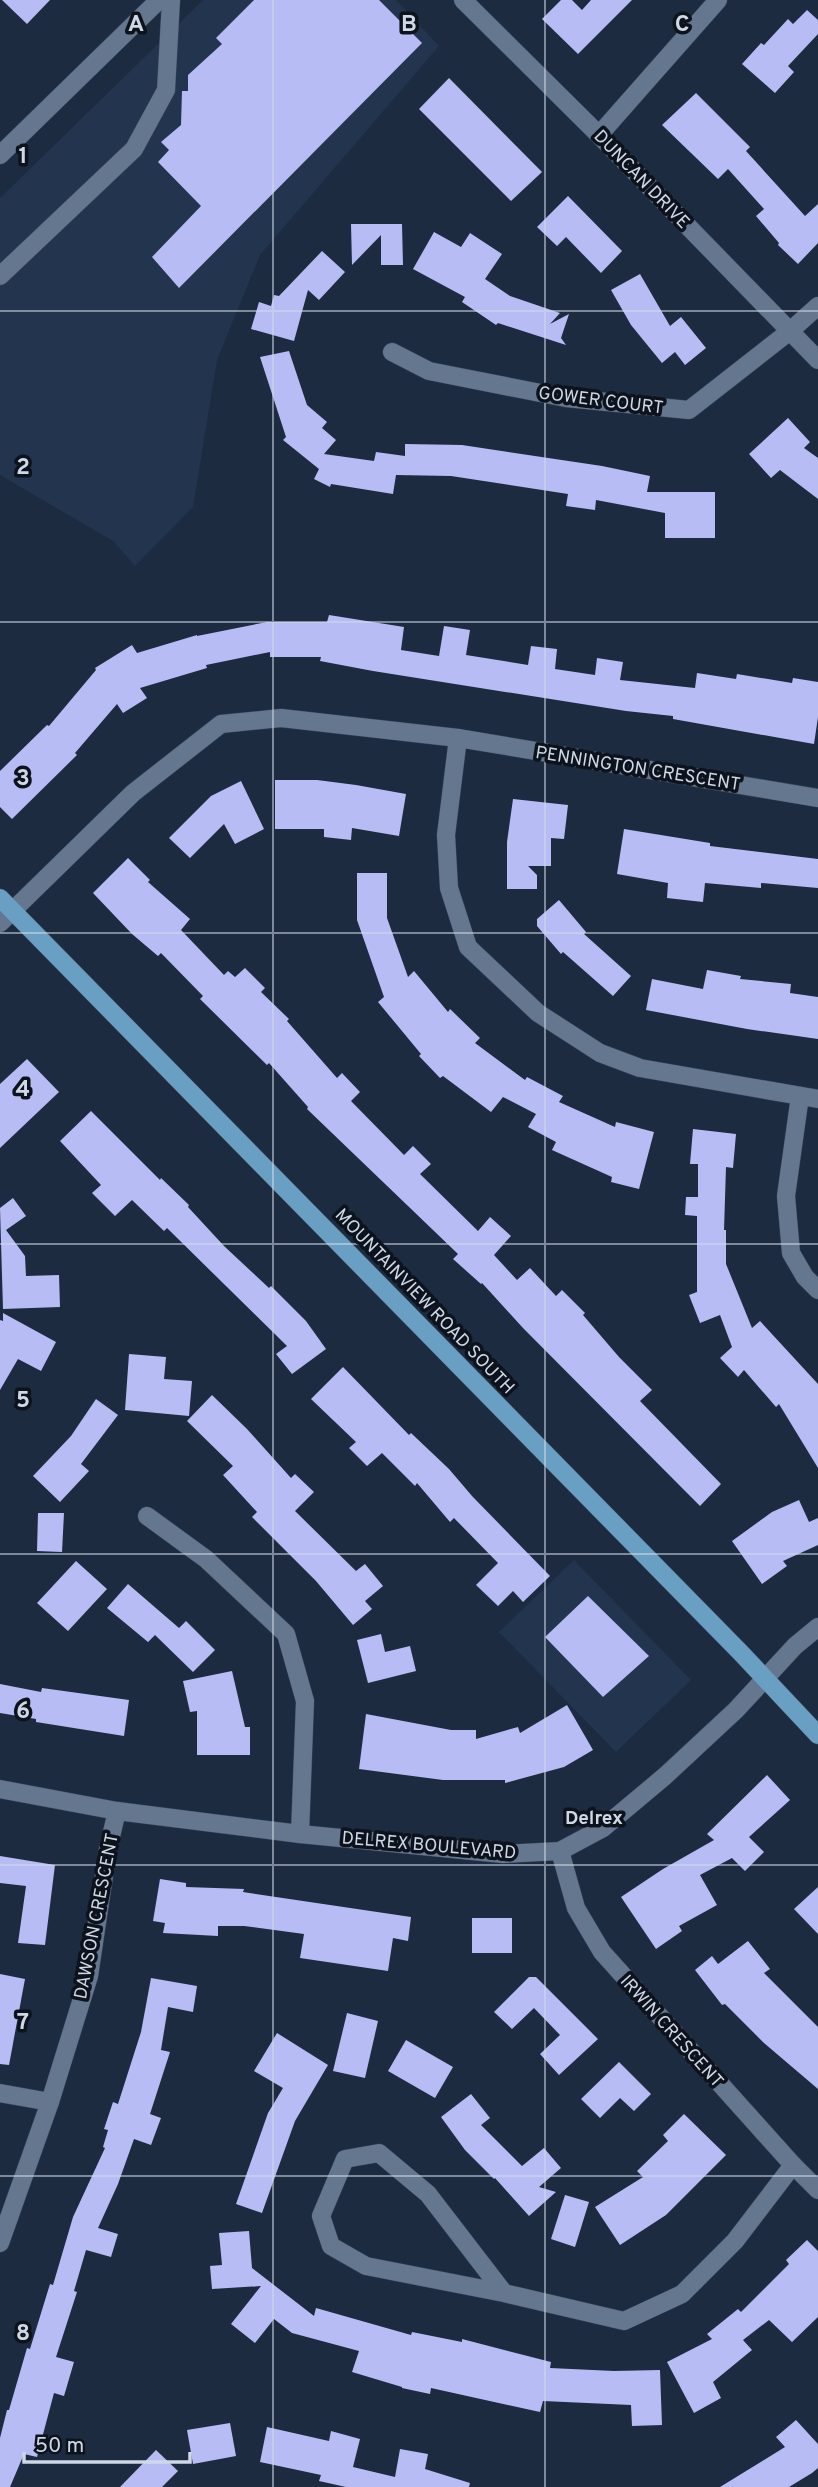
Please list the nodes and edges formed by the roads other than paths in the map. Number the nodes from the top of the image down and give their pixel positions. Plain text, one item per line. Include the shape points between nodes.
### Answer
1 (159, 0) edge
2 (172, 0) edge
3 (463, 0) edge
4 (718, 0) edge
5 (599, 135) junction
6 (0, 155) edge
7 (0, 276) edge
8 (818, 306) edge
9 (790, 331) junction
10 (392, 352) dead end
11 (818, 360) edge
12 (458, 738) junction
13 (818, 798) edge
14 (4, 910) edge
15 (809, 1098) edge
16 (818, 1290) edge
17 (147, 1516) dead end
18 (818, 1627) edge
19 (765, 1679) junction
20 (818, 1735) edge
21 (0, 1789) edge
22 (117, 1811) junction
23 (300, 1834) junction
24 (560, 1851) junction
25 (0, 2093) edge
26 (50, 2102) junction
27 (793, 2165) junction
28 (818, 2190) edge
29 (0, 2243) edge
30 (504, 2293) junction

1 - 6 street
2 - 7 street via 166,90 134,149
3 - 5 street, DUNCAN DRIVE
4 - 5 street
5 - 9 street, DUNCAN DRIVE
8 - 9 street, GOWER COURT
9 - 10 street, GOWER COURT via 689,410 552,396 429,371
9 - 11 street, DUNCAN DRIVE
12 - 13 street, PENNINGTON CRESCENT
12 - 14 street, PENNINGTON CRESCENT via 281,719 221,724 133,793
12 - 15 street via 446,835 449,888 468,947 538,1013 600,1054 640,1068
14 - 19 main road, MOUNTAINVIEW ROAD SOUTH
15 - 16 street via 786,1196 791,1253
17 - 23 street via 206,1559 286,1634 305,1701
18 - 19 street, DELREX BOULEVARD
19 - 20 main road, MOUNTAINVIEW ROAD SOUTH
19 - 24 street, DELREX BOULEVARD via 665,1776 603,1828
21 - 22 street, DELREX BOULEVARD
22 - 23 street, DELREX BOULEVARD
22 - 26 street, DAWSON CRESCENT via 89,1976
23 - 24 street, DELREX BOULEVARD via 503,1854
24 - 27 street, IRWIN CRESCENT via 576,1908 602,1952
25 - 26 street
26 - 29 street, DAWSON CRESCENT
27 - 28 street, IRWIN CRESCENT
27 - 30 street via 735,2241 682,2294 624,2321
30 - 30 street via 428,2194 379,2153 345,2159 321,2216 331,2246 366,2266

